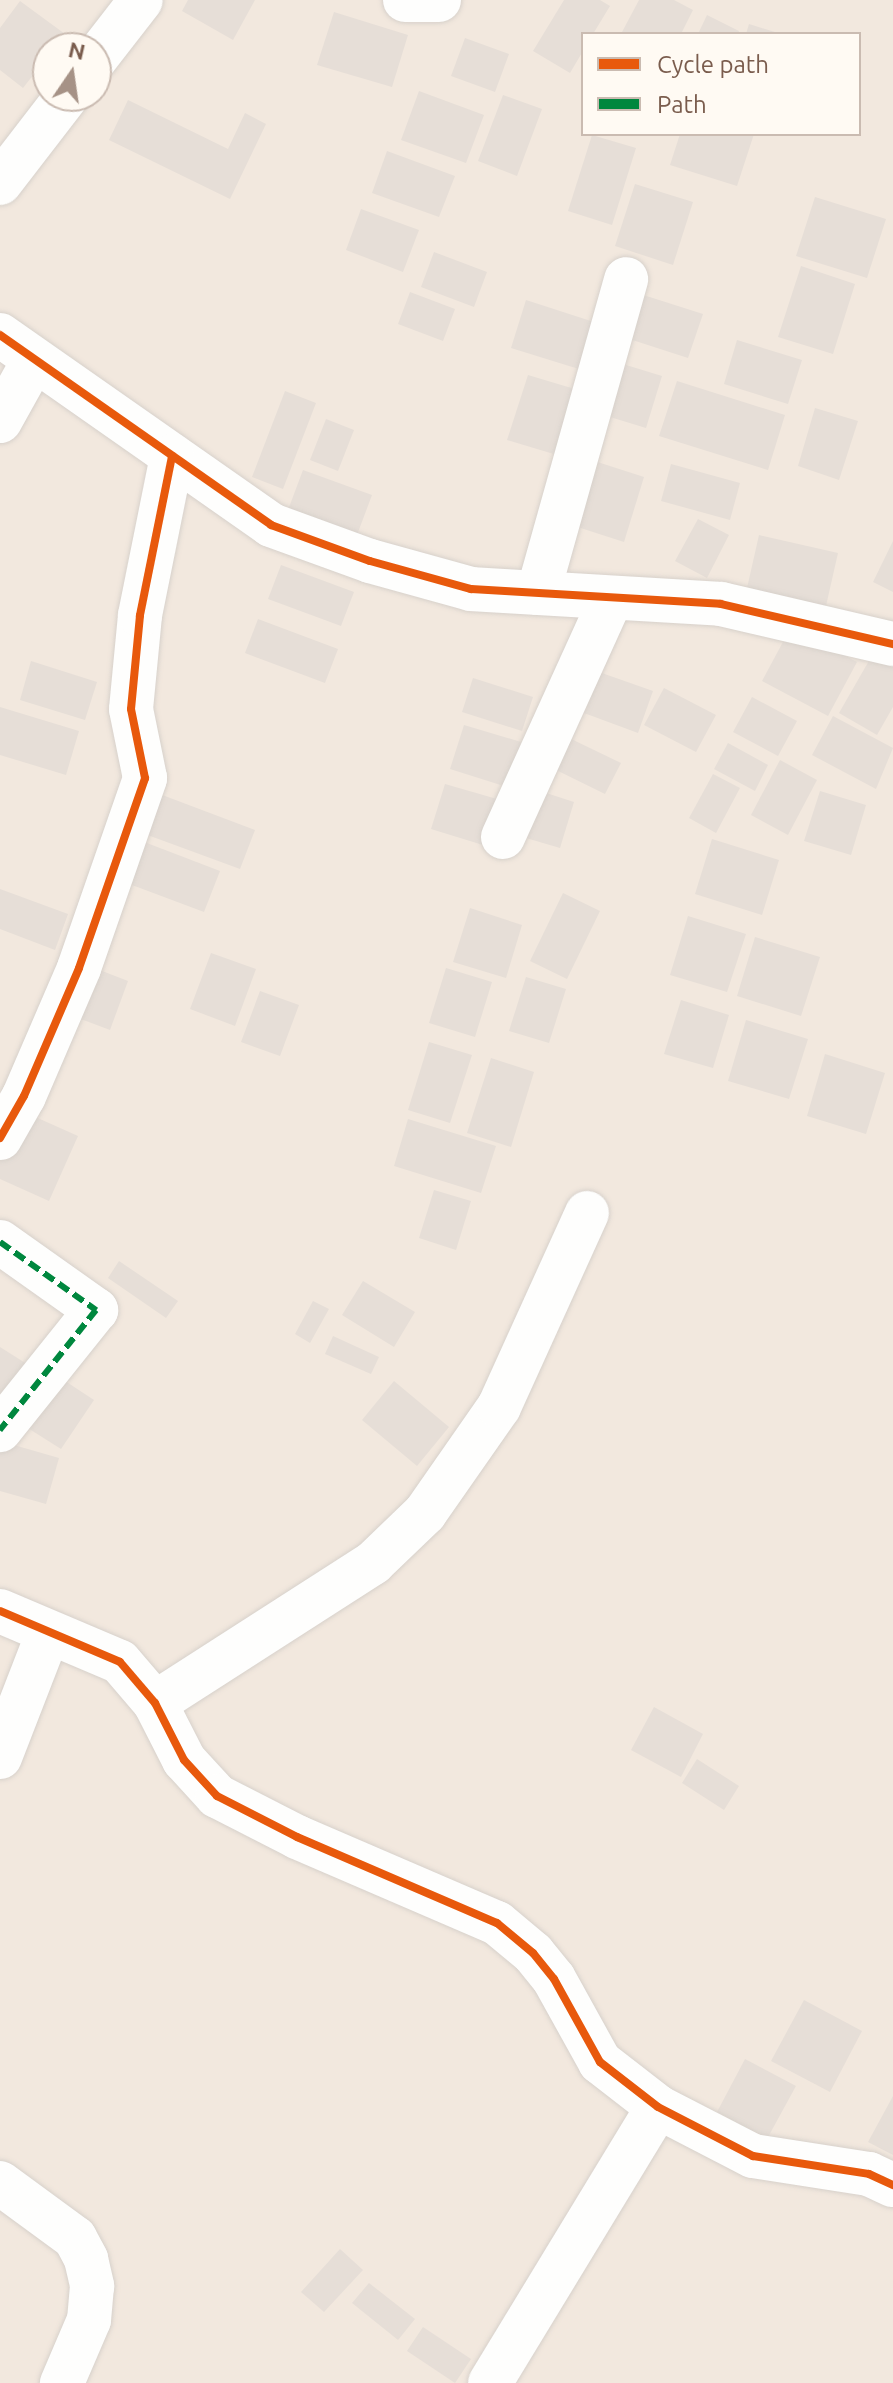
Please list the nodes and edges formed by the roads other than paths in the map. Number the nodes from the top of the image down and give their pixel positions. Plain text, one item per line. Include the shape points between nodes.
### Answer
1 (141, 0) edge
2 (405, 0) edge
3 (439, 0) edge
4 (112, 37) edge
5 (55, 112) edge
6 (0, 183) edge
7 (626, 279) dead end
8 (17, 348) edge
9 (0, 421) edge
10 (172, 456) junction
11 (538, 593) junction
12 (611, 599) junction
13 (893, 644) edge
14 (503, 837) dead end
15 (0, 1138) edge
16 (587, 1213) dead end
17 (0, 1242) edge
18 (0, 1430) edge
19 (0, 1611) edge
20 (48, 1633) junction
21 (155, 1703) junction
22 (0, 1757) edge
23 (658, 2107) junction
24 (0, 2183) edge
25 (893, 2185) edge
26 (62, 2383) edge
27 (490, 2383) edge

1 - 4 street
2 - 3 street
5 - 6 street
7 - 11 street
8 - 9 street
8 - 10 street
10 - 11 street via 271,525 370,561 471,589
10 - 15 street via 140,615 131,709 145,778 79,968 24,1096
11 - 12 street
12 - 13 street via 721,604
12 - 14 street
16 - 21 street via 499,1407 425,1513 373,1563
17 - 18 street via 96,1310
19 - 20 street
20 - 21 street via 120,1662
20 - 22 street
21 - 23 street via 184,1760 217,1796 297,1837 497,1923 554,1979 600,2062
23 - 25 street via 753,2156 869,2174
23 - 27 street
24 - 26 street via 75,2238 86,2259 92,2286 89,2320

